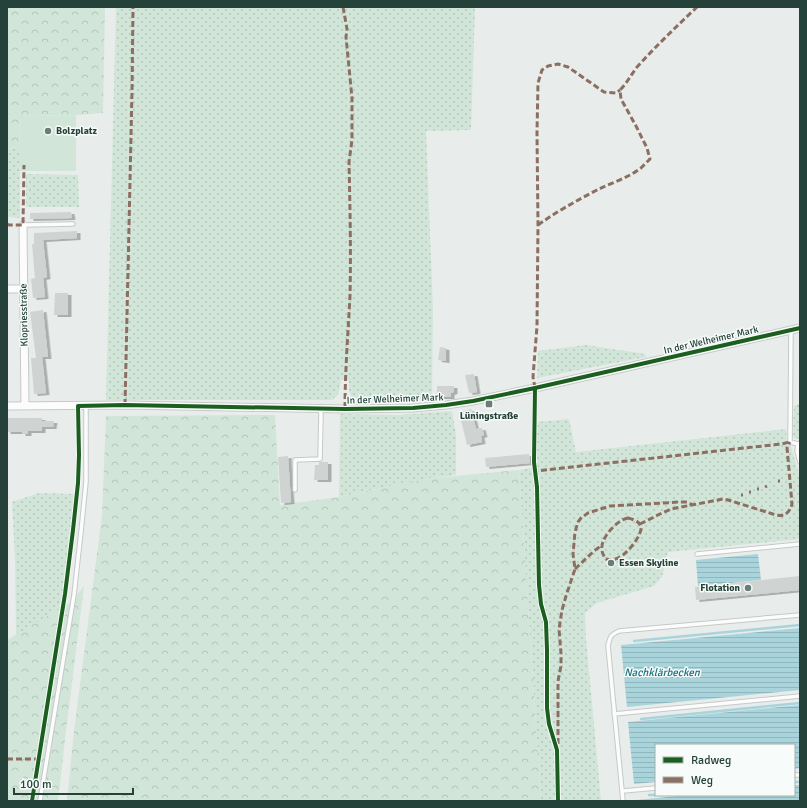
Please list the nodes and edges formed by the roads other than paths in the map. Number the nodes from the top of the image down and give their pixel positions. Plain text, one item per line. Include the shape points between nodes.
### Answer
1 (73, 224) dead end
2 (23, 225) joint
3 (7, 288) edge
4 (24, 289) junction
5 (800, 328) edge
6 (790, 330) junction
7 (535, 388) junction
8 (7, 406) edge
9 (25, 406) junction
10 (86, 406) junction
11 (320, 408) junction
12 (799, 444) edge
13 (800, 462) edge
14 (536, 471) dead end
15 (295, 490) dead end
16 (800, 544) edge
17 (697, 554) dead end
18 (800, 615) edge
19 (800, 696) edge
20 (614, 714) junction
21 (655, 788) edge
22 (623, 791) junction
23 (40, 801) edge
24 (624, 801) edge

1 - 2 lane
2 - 4 street, Klopriesstraße
3 - 4 street
4 - 9 street, Klopriesstraße
5 - 6 street, In der Welheimer Mark
6 - 7 street, In der Welheimer Mark
6 - 12 lane via 790,442
7 - 11 street, In der Welheimer Mark via 446,405 413,408
7 - 14 lane
8 - 9 street, In der Welheimer Mark
9 - 10 street, In der Welheimer Mark
10 - 11 street, In der Welheimer Mark
10 - 23 lane via 86,482 74,595
11 - 15 lane via 320,459 295,460
12 - 13 lane via 797,451
16 - 17 lane
18 - 20 lane via 619,631 612,634 608,646
19 - 20 lane
20 - 22 lane
21 - 22 lane
22 - 24 lane

